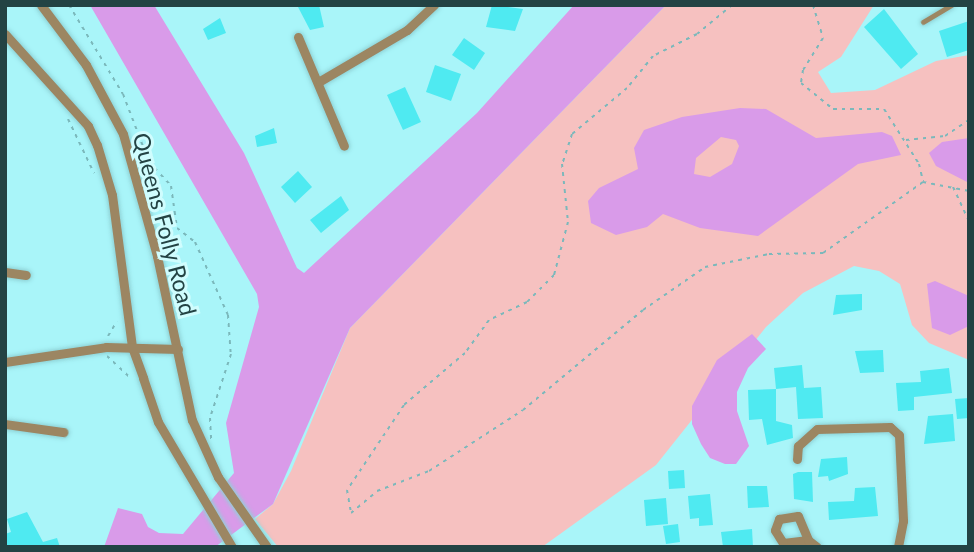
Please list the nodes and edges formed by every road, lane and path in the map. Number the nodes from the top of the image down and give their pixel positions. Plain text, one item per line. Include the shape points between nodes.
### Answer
1 (41, 5) edge
2 (69, 5) edge
3 (434, 5) edge
4 (732, 5) edge
5 (813, 5) edge
6 (951, 5) edge
7 (923, 22) dead end
8 (5, 33) edge
9 (298, 37) dead end
10 (320, 81) junction
11 (67, 117) dead end
12 (969, 120) edge
13 (905, 139) junction
14 (344, 146) dead end
15 (923, 182) junction
16 (99, 183) dead end
17 (952, 186) junction
18 (969, 191) edge
19 (969, 222) edge
20 (5, 272) edge
21 (26, 275) dead end
22 (120, 318) dead end
23 (106, 347) junction
24 (132, 347) junction
25 (178, 349) junction
26 (5, 362) edge
27 (138, 386) dead end
28 (5, 424) edge
29 (63, 432) dead end
30 (212, 451) dead end
31 (797, 459) dead end
32 (807, 540) dead end
33 (231, 546) edge
34 (267, 547) edge
35 (817, 547) edge
36 (898, 547) edge

1 - 25 street, Queens Folly Road via 86,65 123,134
2 - 30 path via 123,94 149,162 172,186 177,228 195,242 228,315 231,354 210,418
3 - 10 street via 407,30
4 - 15 path via 697,34 653,56 627,88 572,134 562,164 568,222 554,275 527,302 489,320 465,353 404,405 347,490 345,504 351,513 377,491 429,471 523,410 692,274 769,254 824,253
5 - 13 path via 823,38 803,69 801,83 833,109 879,106
6 - 7 lane
8 - 24 street, Queens Folly Road via 88,127 97,145 113,195
9 - 10 street
10 - 14 street
11 - 16 path
12 - 13 path via 946,136 921,142
13 - 15 path
15 - 17 path
17 - 18 path
17 - 19 path
20 - 21 street
22 - 23 path via 108,330
23 - 24 street
23 - 26 street
23 - 27 path via 107,358 122,366
24 - 25 street, Queens Folly Road
24 - 33 street, Queens Folly Road via 158,422
25 - 34 street, Queens Folly Road via 192,420 218,477 250,529
28 - 29 street
31 - 36 street via 798,446 817,429 890,427 899,435 903,520
32 - 35 street

